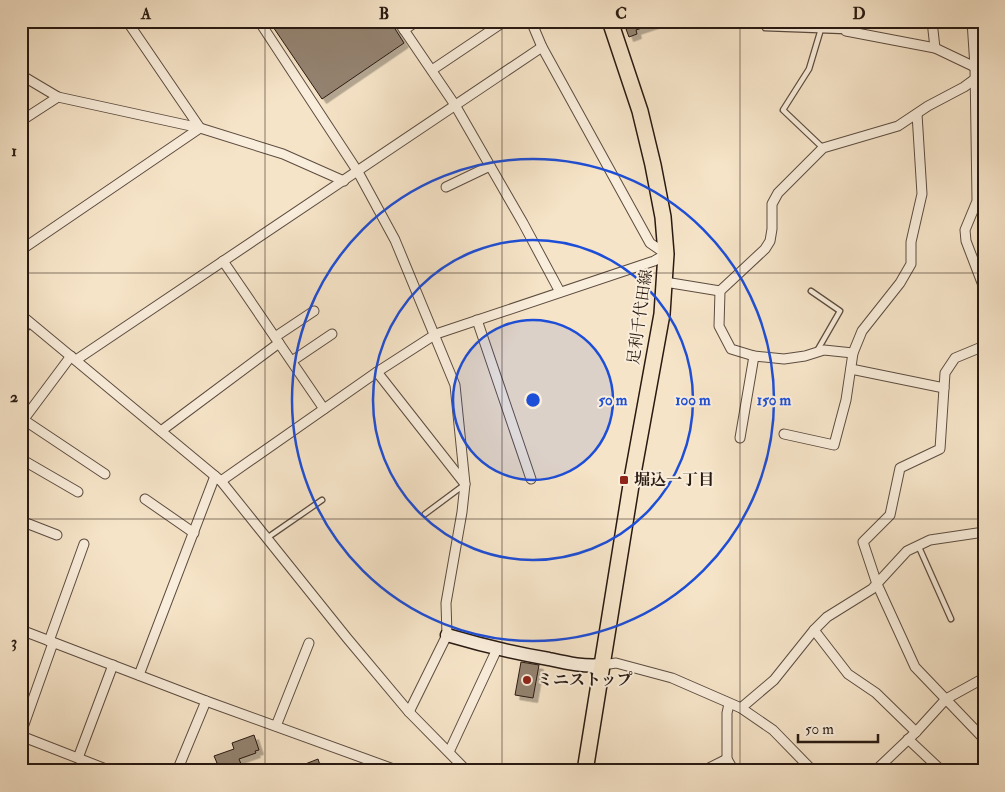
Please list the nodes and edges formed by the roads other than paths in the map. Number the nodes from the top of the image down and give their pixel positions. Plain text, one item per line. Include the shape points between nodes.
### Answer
1 (127, 21) edge
2 (258, 21) edge
3 (398, 21) edge
4 (417, 21) edge
5 (506, 21) edge
6 (531, 21) edge
7 (610, 21) edge
8 (932, 21) edge
9 (972, 21) edge
10 (846, 26) edge
11 (765, 28) dead end
12 (821, 29) junction
13 (404, 30) junction
14 (542, 48) junction
15 (935, 48) junction
16 (979, 67) edge
17 (432, 70) junction
18 (984, 71) edge
19 (21, 75) edge
20 (975, 79) junction
21 (58, 97) junction
22 (455, 105) junction
23 (917, 114) junction
24 (21, 121) edge
25 (200, 128) junction
26 (822, 148) junction
27 (490, 166) junction
28 (358, 172) junction
29 (344, 181) junction
30 (446, 187) dead end
31 (21, 250) edge
32 (666, 254) junction
33 (223, 261) junction
34 (665, 282) junction
35 (984, 288) edge
36 (720, 291) junction
37 (811, 291) dead end
38 (560, 292) junction
39 (314, 311) dead end
40 (21, 315) edge
41 (476, 320) junction
42 (31, 323) junction
43 (332, 334) dead end
44 (436, 334) junction
45 (21, 335) edge
46 (277, 340) junction
47 (984, 346) edge
48 (816, 352) junction
49 (853, 353) junction
50 (754, 356) junction
51 (74, 358) junction
52 (292, 361) junction
53 (851, 369) junction
54 (377, 372) junction
55 (944, 388) junction
56 (324, 409) junction
57 (22, 422) edge
58 (161, 431) junction
59 (784, 434) dead end
60 (740, 438) dead end
61 (21, 459) edge
62 (105, 474) dead end
63 (218, 478) junction
64 (531, 479) dead end
65 (465, 484) junction
66 (78, 492) dead end
67 (145, 499) dead end
68 (322, 500) dead end
69 (425, 514) dead end
70 (21, 521) edge
71 (984, 532) edge
72 (194, 534) junction
73 (57, 535) dead end
74 (267, 538) junction
75 (84, 544) dead end
76 (918, 545) junction
77 (877, 584) junction
78 (951, 618) dead end
79 (21, 630) edge
80 (814, 630) junction
81 (447, 635) junction
82 (51, 642) junction
83 (309, 643) dead end
84 (497, 649) junction
85 (112, 665) junction
86 (602, 665) junction
87 (139, 675) junction
88 (984, 678) edge
89 (946, 699) junction
90 (206, 701) junction
91 (729, 704) junction
92 (741, 708) junction
93 (409, 712) junction
94 (276, 726) junction
95 (916, 732) junction
96 (21, 735) edge
97 (908, 739) junction
98 (984, 740) edge
99 (448, 752) junction
100 (78, 758) junction
101 (727, 759) junction
102 (111, 771) edge
103 (177, 771) edge
104 (399, 771) edge
105 (467, 771) edge
106 (585, 771) edge
107 (703, 771) edge
108 (734, 771) edge
109 (812, 771) edge
110 (876, 771) edge
111 (942, 771) edge

1 - 25 street
2 - 28 street
3 - 13 street
4 - 13 street
5 - 17 street
6 - 14 street
7 - 32 main road, 足利千代田線 via 640,111 653,165
8 - 15 street
9 - 16 street
10 - 12 lane
10 - 15 street
11 - 12 lane
12 - 26 lane via 809,70 783,110
13 - 17 street
14 - 22 street
14 - 32 street via 650,243
15 - 16 street
16 - 18 street
16 - 20 street
17 - 22 street
19 - 21 street
20 - 23 street
20 - 35 street via 978,201 965,230
21 - 24 street
21 - 25 street
22 - 27 street
22 - 28 street
23 - 26 street via 890,129
23 - 49 street via 922,194 911,242 911,264 862,332
25 - 29 street via 283,154
25 - 31 street
26 - 36 street via 778,193 772,204 772,230 765,249
27 - 30 street
27 - 38 street
28 - 29 street
28 - 44 street via 395,240
29 - 33 street
32 - 34 main road, 足利千代田線
32 - 38 street via 654,261
33 - 46 street
33 - 51 street
34 - 36 street
34 - 86 main road, 足利千代田線
36 - 50 street via 719,326 722,332 732,349
37 - 48 lane via 840,311
38 - 41 street
39 - 46 street
40 - 42 street
41 - 44 street
41 - 64 street
42 - 45 lane
42 - 51 street
43 - 52 street
44 - 54 street
44 - 65 street via 456,385
46 - 52 street
46 - 58 street
47 - 55 street via 955,358 945,373
48 - 49 street
48 - 50 street via 784,359
49 - 53 street
50 - 60 street
51 - 57 street
51 - 58 street
52 - 56 street
53 - 55 street
53 - 59 street via 834,444
54 - 56 street
54 - 65 street
55 - 77 street via 940,449 900,468 890,515 863,542
56 - 63 street
57 - 62 street
58 - 63 street
61 - 66 street
63 - 72 street
63 - 74 street
65 - 69 lane
65 - 81 street via 446,603
67 - 72 street
68 - 74 lane
70 - 73 street
71 - 76 street via 930,540
72 - 87 street
74 - 93 street
75 - 82 street
76 - 77 street via 908,551
76 - 78 lane
77 - 80 street via 827,617
77 - 89 street via 915,667
79 - 82 street
80 - 92 street via 774,680
80 - 95 street via 848,674 876,693
81 - 84 street
81 - 93 street
82 - 85 street
82 - 96 street
83 - 94 street
84 - 86 street via 588,666
84 - 99 street
85 - 87 street
85 - 100 street
86 - 91 street via 616,663 672,678
86 - 106 main road, 足利千代田線
87 - 90 street
88 - 89 street
89 - 95 street
89 - 98 street
90 - 94 street
90 - 103 street
91 - 92 street
91 - 101 street
92 - 109 street via 773,730
93 - 99 street
94 - 104 street
95 - 97 street
96 - 100 street
97 - 110 street
97 - 111 street
99 - 105 street
100 - 102 street
101 - 107 street
101 - 108 street

